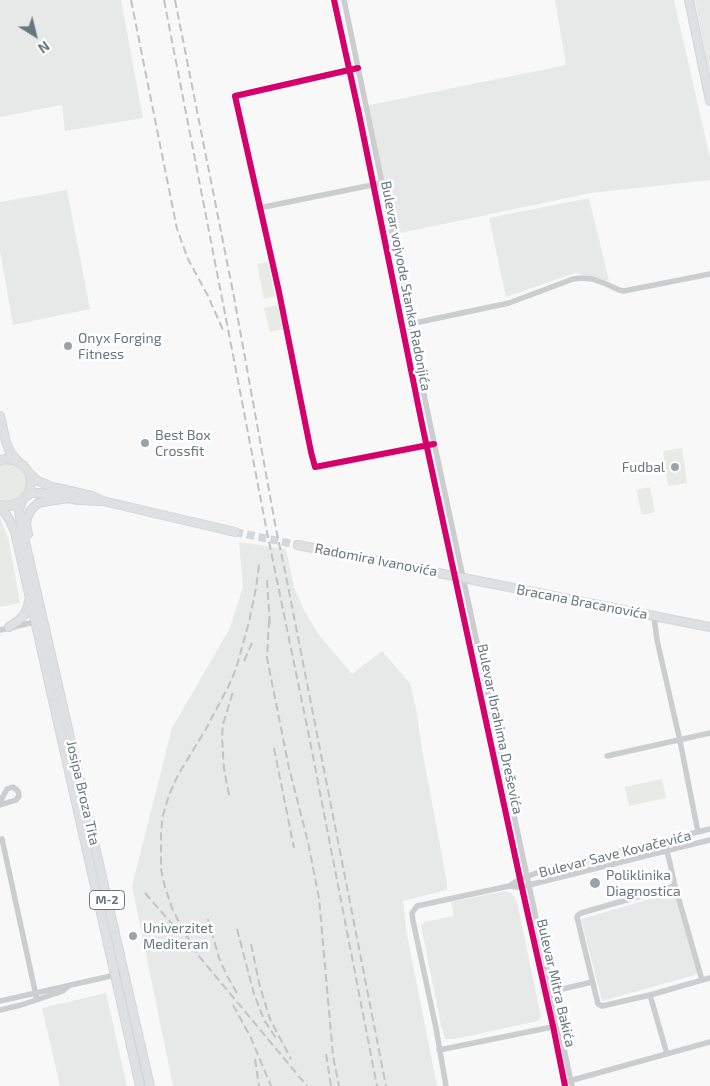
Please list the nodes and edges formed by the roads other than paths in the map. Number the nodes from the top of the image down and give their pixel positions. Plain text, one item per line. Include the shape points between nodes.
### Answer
1 (334, 0) edge
2 (344, 0) edge
3 (689, 0) edge
4 (358, 68) junction
5 (349, 70) junction
6 (710, 101) edge
7 (382, 182) junction
8 (373, 185) junction
9 (259, 208) junction
10 (710, 274) edge
11 (410, 324) junction
12 (0, 416) edge
13 (434, 444) junction
14 (426, 445) junction
15 (0, 460) edge
16 (18, 461) junction
17 (30, 474) junction
18 (24, 498) junction
19 (68, 498) junction
20 (103, 501) junction
21 (0, 505) edge
22 (235, 532) tunnel mouth
23 (298, 544) tunnel mouth
24 (28, 553) junction
25 (459, 577) junction
26 (30, 596) junction
27 (654, 617) junction
28 (39, 621) junction
29 (710, 627) edge
30 (9, 628) junction
31 (0, 630) edge
32 (710, 733) edge
33 (680, 741) junction
34 (607, 756) dead end
35 (78, 792) junction
36 (710, 829) edge
37 (698, 832) junction
38 (2, 839) dead end
39 (664, 840) junction
40 (710, 840) edge
41 (667, 851) junction
42 (527, 876) junction
43 (520, 879) junction
44 (529, 884) junction
45 (509, 886) junction
46 (521, 886) junction
47 (675, 886) junction
48 (124, 973) junction
49 (115, 974) junction
50 (710, 978) edge
51 (702, 980) junction
52 (592, 982) junction
53 (70, 985) junction
54 (548, 992) junction
55 (36, 993) junction
56 (650, 995) junction
57 (37, 1000) junction
58 (0, 1001) edge
59 (0, 1010) edge
60 (556, 1026) junction
61 (710, 1042) edge
62 (439, 1050) junction
63 (667, 1054) junction
64 (568, 1084) edge
65 (140, 1086) edge
66 (150, 1086) edge
67 (446, 1086) edge

1 - 5 street, Bulevar vojvode Stanka Radonjića
2 - 4 street, Bulevar vojvode Stanka Radonjića
3 - 6 main road
4 - 5 street
4 - 7 street, Bulevar vojvode Stanka Radonjića
5 - 8 street, Bulevar vojvode Stanka Radonjića
5 - 9 street via 235,96
7 - 8 street
7 - 11 street, Bulevar vojvode Stanka Radonjića
8 - 9 street
8 - 14 street, Bulevar vojvode Stanka Radonjića
9 - 14 street via 316,467
10 - 11 street via 624,291 592,279 573,279 509,302
11 - 13 street, Bulevar vojvode Stanka Radonjića
12 - 16 main road via 10,452
13 - 14 street
13 - 25 street, Bulevar vojvode Stanka Radonjića
14 - 25 street, Bulevar vojvode Stanka Radonjića
15 - 16 main road
16 - 17 main road
17 - 18 main road, M-2 via 31,483
17 - 20 main road via 52,487
18 - 19 main road via 31,493
18 - 21 main road, M-2 via 11,506
18 - 24 main road, Josipa Broza Tita / M-2 via 19,510
19 - 20 main road
19 - 24 main road via 38,503 31,510 27,521
20 - 22 main road
21 - 26 main road, Josipa Broza Tita / M-2 via 15,532
23 - 25 main road, Radomira Ivanovića
24 - 28 main road, Josipa Broza Tita / M-2
25 - 27 main road, Bracana Bracanovića
25 - 42 street, Bulevar Ibrahima Dreševića
25 - 43 street, Bulevar Ibrahima Dreševića
26 - 28 main road, Josipa Broza Tita / M-2
26 - 30 main road via 24,615
27 - 29 main road, Bracana Bracanovića
27 - 33 street
28 - 30 street
28 - 35 main road, Josipa Broza Tita / M-2
30 - 31 street
32 - 33 street
33 - 34 street
33 - 37 street
35 - 48 main road, Josipa Broza Tita / M-2
35 - 49 main road, Josipa Broza Tita / M-2
36 - 37 street, Bulevar Save Kovačevića
37 - 39 street, Bulevar Save Kovačevića
38 - 55 street
39 - 41 street
39 - 42 street, Bulevar Save Kovačevića
40 - 41 street, Bulevar Save Kovačevića
41 - 44 street, Bulevar Save Kovačevića
41 - 47 street
42 - 43 street, Bulevar Save Kovačevića
42 - 44 street, Bulevar Ibrahima Dreševića
43 - 45 street, Bulevar Save Kovačevića
43 - 46 street, Bulevar Ibrahima Dreševića
44 - 46 street, Bulevar Save Kovačevića
44 - 54 street, Bulevar Mitra Bakića
45 - 46 street, Bulevar Save Kovačevića
45 - 62 street via 417,906 412,913
46 - 54 street, Bulevar Mitra Bakića
47 - 51 street
47 - 52 street via 578,915
48 - 49 street
48 - 66 main road, Josipa Broza Tita / M-2
49 - 53 street
49 - 65 main road, Josipa Broza Tita / M-2
50 - 51 street
51 - 56 street
52 - 54 street
52 - 56 street via 598,1004 602,1006
53 - 55 street
53 - 57 street via 63,991
54 - 60 street, Bulevar Mitra Bakića
55 - 57 street
55 - 58 street
56 - 63 street
57 - 59 street
60 - 62 street
60 - 64 street, Bulevar Mitra Bakića
61 - 63 street, Bulevar Mitra Bakića
62 - 67 street
63 - 64 street, Bulevar Mitra Bakića

